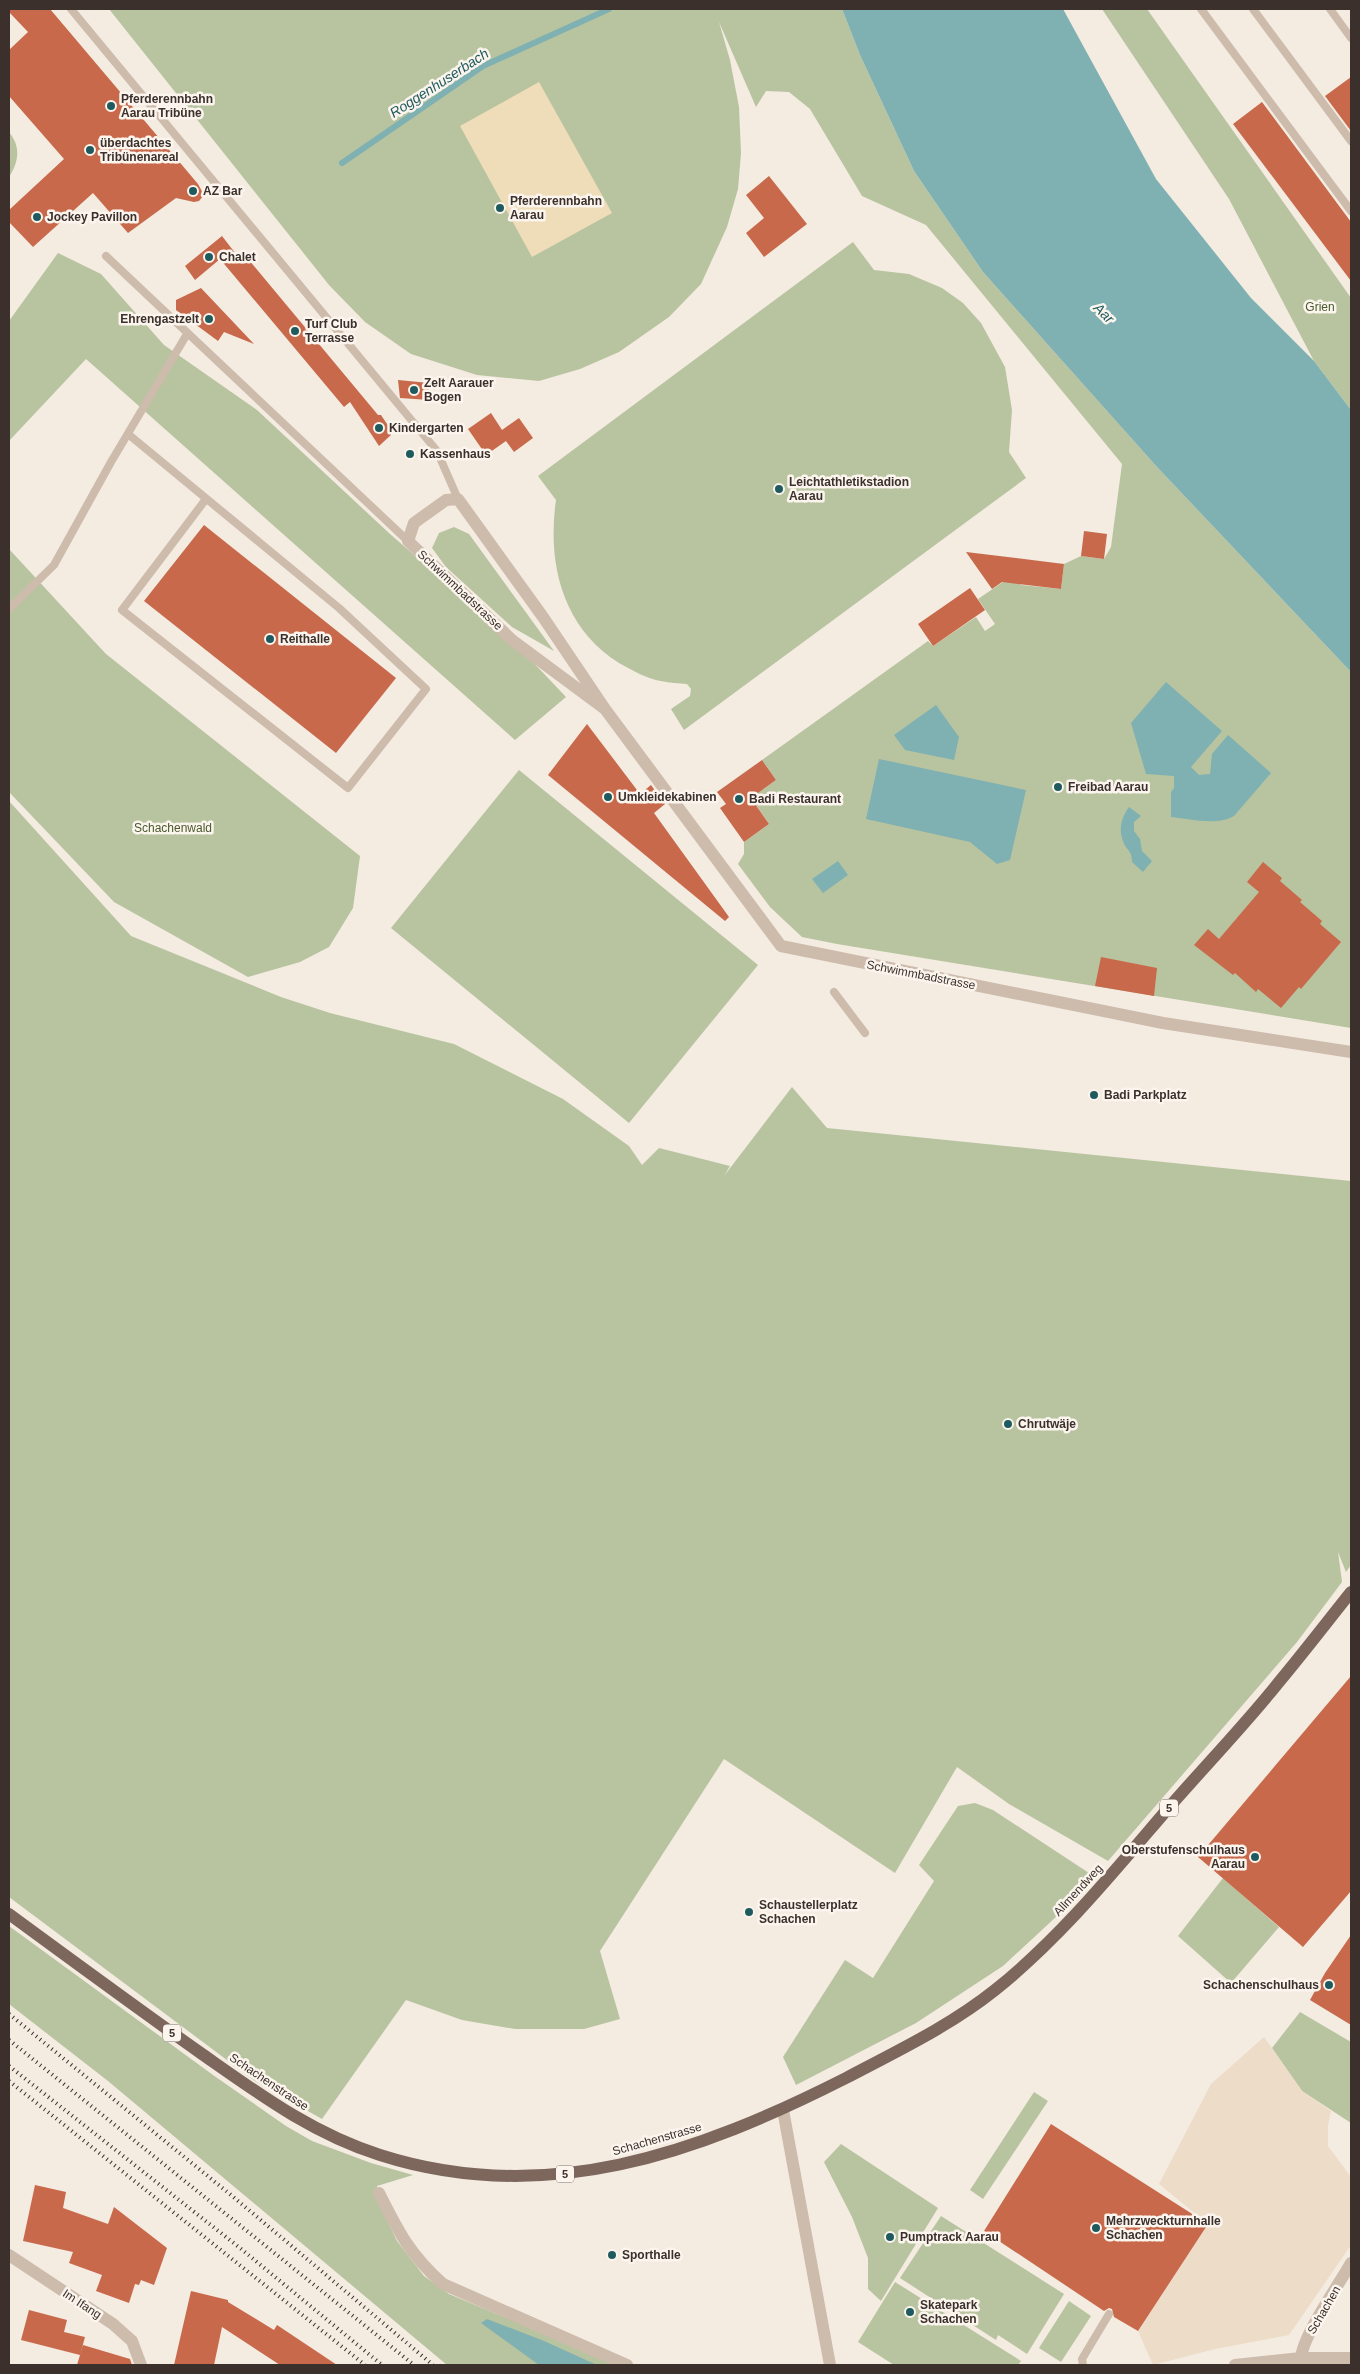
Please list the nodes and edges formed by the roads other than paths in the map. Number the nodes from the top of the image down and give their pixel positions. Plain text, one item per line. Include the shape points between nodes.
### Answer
1 (71, 9) edge
2 (1201, 9) edge
3 (1253, 9) edge
4 (1330, 9) edge
5 (1351, 38) edge
6 (1351, 141) edge
7 (1351, 211) edge
8 (106, 256) dead end
9 (187, 334) junction
10 (128, 434) junction
11 (206, 499) junction
12 (458, 499) junction
13 (408, 541) junction
14 (9, 609) edge
15 (605, 709) junction
16 (834, 992) dead end
17 (865, 1033) dead end
18 (1351, 1052) edge
19 (1351, 1592) edge
20 (9, 1914) edge
21 (783, 2110) junction
22 (379, 2193) dead end
23 (9, 2255) edge
24 (1351, 2264) edge
25 (1109, 2314) dead end
26 (1301, 2358) junction
27 (1351, 2358) edge
28 (141, 2365) edge
29 (627, 2365) edge
30 (830, 2365) edge
31 (1083, 2365) edge
32 (1239, 2365) edge

1 - 12 lane via 438,451
2 - 7 lane
3 - 6 lane
4 - 5 lane
8 - 9 lane
9 - 10 lane
9 - 13 lane
10 - 11 lane
10 - 14 lane via 54,565
11 - 11 lane via 339,608 426,688 348,788 122,610
12 - 13 street, Schwimmbadstrasse via 446,500 414,523
12 - 15 street, Schwimmbadstrasse
13 - 15 street, Schwimmbadstrasse via 512,640
15 - 18 street, Schwimmbadstrasse via 780,946 1163,1023
16 - 17 lane
19 - 21 main road, Allmendweg / 5 via 1271,1692 1086,1904 1035,1956 997,1989 945,2026
20 - 21 main road, Schachenstrasse / 5 via 284,2111 341,2141 415,2165 507,2176 593,2170 664,2154
21 - 30 street
22 - 29 street via 402,2239 424,2268 443,2284
23 - 28 street, Im Ifang via 113,2324 132,2341
24 - 26 street, Schachen via 1306,2342
25 - 31 lane via 1082,2359
26 - 27 street
26 - 32 street

